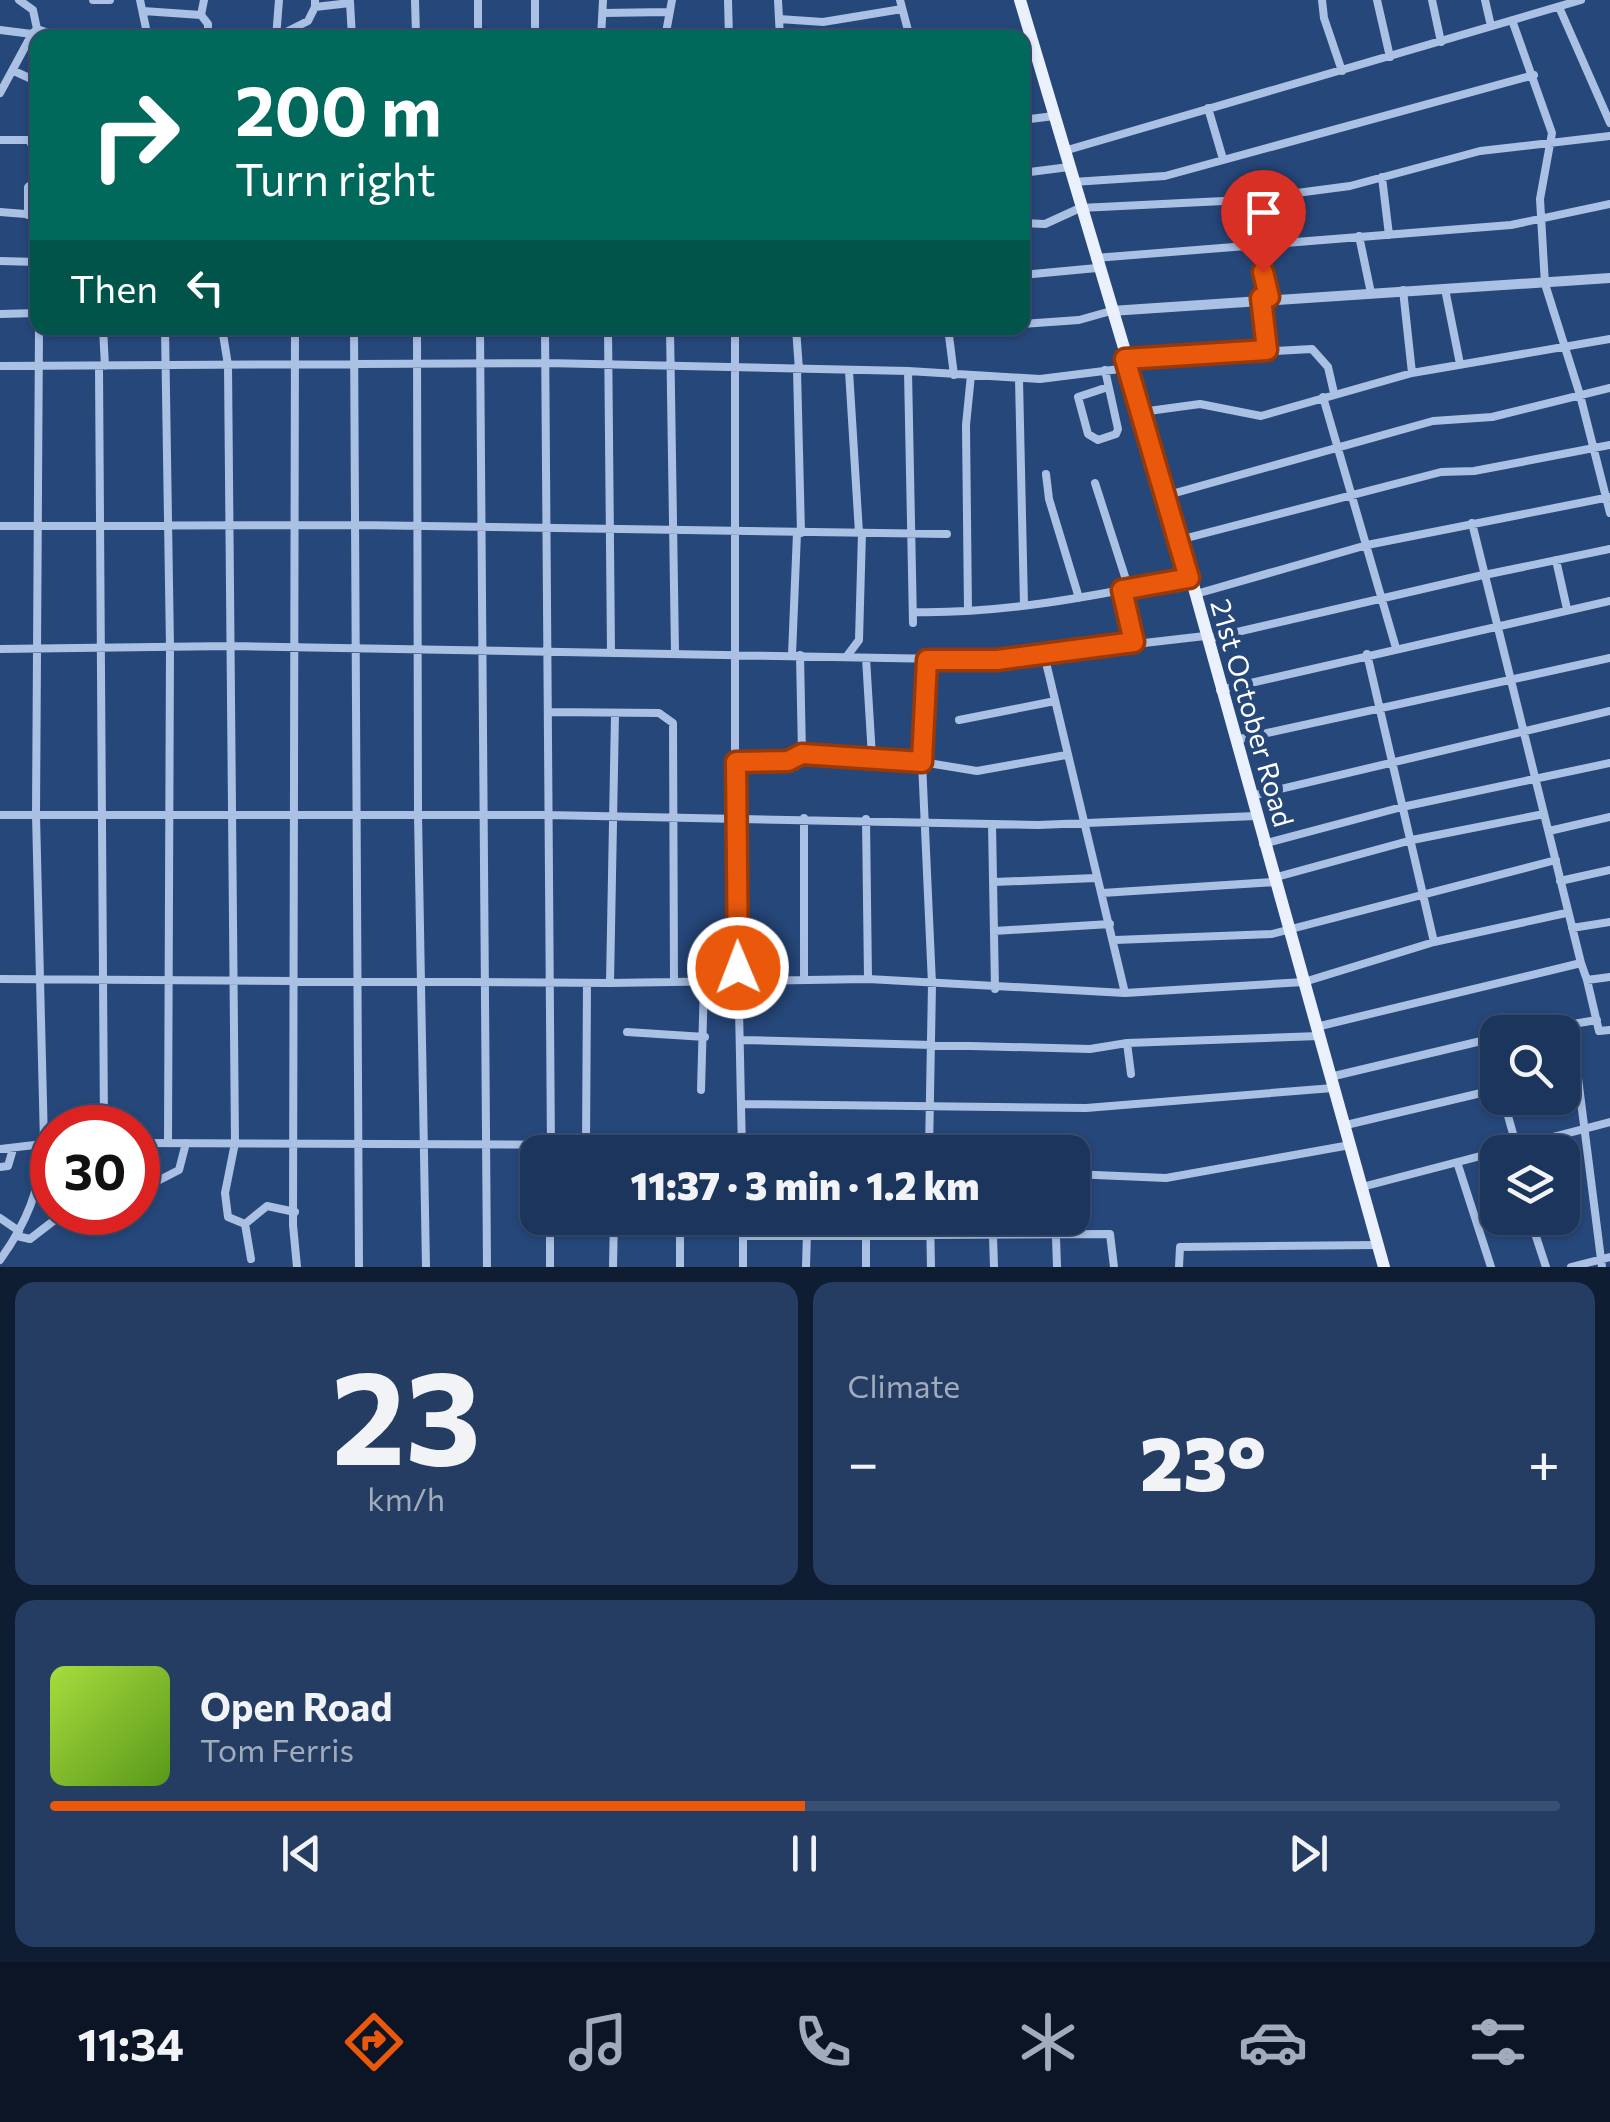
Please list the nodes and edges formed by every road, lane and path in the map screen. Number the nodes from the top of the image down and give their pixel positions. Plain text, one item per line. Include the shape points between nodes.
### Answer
1 (19, 0) edge
2 (38, 0) edge
3 (96, 0) edge
4 (110, 0) edge
5 (140, 0) edge
6 (204, 0) edge
7 (278, 0) edge
8 (416, 0) edge
9 (478, 0) edge
10 (536, 0) edge
11 (603, 0) edge
12 (672, 0) edge
13 (728, 0) edge
14 (778, 0) edge
15 (1020, 0) edge
16 (1322, 0) edge
17 (1376, 0) edge
18 (1432, 0) edge
19 (1485, 0) edge
20 (1580, 0) edge
21 (350, 2) edge
22 (315, 3) edge
23 (901, 5) edge
24 (1559, 7) junction
25 (34, 10) junction
26 (143, 10) junction
27 (668, 12) junction
28 (603, 13) junction
29 (201, 15) junction
30 (779, 19) junction
31 (1512, 20) junction
32 (1491, 26) junction
33 (0, 30) edge
34 (34, 30) edge
35 (147, 30) edge
36 (208, 30) edge
37 (276, 30) edge
38 (290, 30) edge
39 (352, 30) edge
40 (416, 30) edge
41 (478, 30) edge
42 (535, 30) edge
43 (602, 30) edge
44 (666, 30) edge
45 (729, 30) edge
46 (780, 30) edge
47 (908, 30) edge
48 (1029, 30) edge
49 (30, 32) edge
50 (1030, 34) edge
51 (30, 40) edge
52 (1441, 42) junction
53 (1390, 57) junction
54 (1342, 71) junction
55 (14, 72) junction
56 (1534, 75) junction
57 (30, 79) edge
58 (0, 93) edge
59 (1208, 108) junction
60 (1054, 116) junction
61 (1030, 119) edge
62 (1610, 123) edge
63 (1610, 136) edge
64 (0, 140) edge
65 (1552, 141) junction
66 (30, 142) edge
67 (1064, 150) junction
68 (1223, 159) junction
69 (1069, 167) junction
70 (1030, 172) edge
71 (1382, 177) junction
72 (1073, 182) junction
73 (1244, 200) junction
74 (1610, 204) edge
75 (1080, 208) junction
76 (0, 212) edge
77 (30, 215) edge
78 (1542, 220) junction
79 (1030, 224) edge
80 (1389, 235) junction
81 (1359, 236) junction
82 (1257, 246) junction
83 (0, 262) edge
84 (30, 262) edge
85 (1096, 263) junction
86 (1030, 274) edge
87 (1610, 278) edge
88 (1545, 284) junction
89 (1444, 288) junction
90 (1403, 290) junction
91 (1371, 293) junction
92 (1265, 297) junction
93 (1111, 311) junction
94 (30, 313) edge
95 (0, 314) edge
96 (1030, 323) edge
97 (39, 335) edge
98 (103, 335) edge
99 (165, 335) edge
100 (223, 335) edge
101 (294, 335) edge
102 (354, 335) edge
103 (417, 335) edge
104 (480, 335) edge
105 (545, 335) edge
106 (608, 335) edge
107 (670, 335) edge
108 (735, 335) edge
109 (796, 335) edge
110 (949, 335) edge
111 (1610, 340) edge
112 (1566, 349) junction
113 (1267, 350) junction
114 (418, 362) junction
115 (481, 362) junction
116 (546, 363) junction
117 (1126, 364) junction
118 (1460, 364) junction
119 (228, 365) junction
120 (294, 365) junction
121 (355, 365) junction
122 (609, 365) junction
123 (0, 366) edge
124 (39, 366) junction
125 (102, 366) junction
126 (166, 366) junction
127 (670, 366) junction
128 (735, 370) junction
129 (798, 370) junction
130 (849, 370) junction
131 (1105, 370) junction
132 (908, 371) junction
133 (1412, 373) junction
134 (954, 375) junction
135 (971, 375) junction
136 (1020, 378) junction
137 (1108, 387) junction
138 (1610, 388) edge
139 (1334, 393) junction
140 (1580, 395) junction
141 (1323, 397) junction
142 (1140, 412) junction
143 (1610, 445) edge
144 (1337, 446) junction
145 (1594, 448) junction
146 (1046, 474) dead end
147 (1095, 484) dead end
148 (1354, 494) junction
149 (1168, 495) junction
150 (1608, 497) edge
151 (1610, 513) edge
152 (1472, 522) junction
153 (358, 525) junction
154 (0, 526) edge
155 (37, 526) junction
156 (103, 526) junction
157 (229, 526) junction
158 (293, 526) junction
159 (421, 527) junction
160 (169, 528) junction
161 (482, 528) junction
162 (607, 528) junction
163 (545, 529) junction
164 (733, 529) junction
165 (672, 530) junction
166 (860, 533) junction
167 (799, 534) junction
168 (912, 534) junction
169 (946, 534) dead end
170 (1179, 540) junction
171 (1367, 545) junction
172 (1610, 549) edge
173 (1556, 560) junction
174 (1486, 574) junction
175 (1189, 578) junction
176 (1126, 590) junction
177 (1193, 594) junction
178 (1382, 595) junction
179 (1079, 598) junction
180 (1610, 601) edge
181 (1024, 605) junction
182 (1567, 610) junction
183 (913, 612) junction
184 (968, 612) junction
185 (913, 624) dead end
186 (1498, 627) junction
187 (1206, 638) junction
188 (1134, 642) junction
189 (231, 646) junction
190 (170, 647) junction
191 (294, 648) junction
192 (1396, 648) junction
193 (0, 649) edge
194 (39, 649) junction
195 (104, 650) junction
196 (545, 650) junction
197 (356, 651) junction
198 (484, 651) junction
199 (611, 652) junction
200 (675, 652) junction
201 (420, 653) junction
202 (737, 654) junction
203 (1044, 654) junction
204 (1367, 654) junction
205 (796, 655) junction
206 (847, 656) junction
207 (866, 658) junction
208 (1610, 658) edge
209 (927, 660) junction
210 (1513, 677) junction
211 (1220, 690) junction
212 (1055, 700) junction
213 (1380, 707) junction
214 (1610, 711) edge
215 (548, 712) junction
216 (615, 714) junction
217 (959, 720) dead end
218 (1525, 729) junction
219 (1235, 740) junction
220 (802, 754) junction
221 (1066, 754) junction
222 (872, 758) junction
223 (1392, 760) junction
224 (736, 762) junction
225 (922, 762) junction
226 (1610, 763) edge
227 (1536, 779) junction
228 (1251, 796) junction
229 (1402, 807) junction
230 (36, 814) junction
231 (104, 814) junction
232 (293, 814) junction
233 (357, 814) junction
234 (418, 814) junction
235 (1544, 814) junction
236 (0, 815) edge
237 (230, 815) junction
238 (483, 815) junction
239 (546, 815) junction
240 (168, 816) junction
241 (611, 816) junction
242 (1256, 816) junction
243 (1610, 817) edge
244 (672, 818) junction
245 (735, 818) junction
246 (804, 818) junction
247 (866, 819) junction
248 (1085, 821) junction
249 (928, 822) junction
250 (992, 824) junction
251 (1549, 831) junction
252 (1412, 840) junction
253 (1263, 844) junction
254 (1556, 860) junction
255 (1610, 870) edge
256 (1096, 878) junction
257 (1274, 880) junction
258 (994, 882) junction
259 (1560, 882) junction
260 (1425, 892) junction
261 (1102, 893) junction
262 (1566, 913) junction
263 (1610, 922) edge
264 (1110, 924) junction
265 (1572, 928) junction
266 (994, 930) junction
267 (1288, 932) junction
268 (1115, 940) junction
269 (1434, 942) junction
270 (1580, 963) junction
271 (1610, 977) edge
272 (804, 978) junction
273 (0, 979) edge
274 (868, 979) junction
275 (40, 980) junction
276 (232, 980) junction
277 (547, 980) junction
278 (1587, 980) junction
279 (106, 981) junction
280 (168, 981) junction
281 (293, 981) junction
282 (359, 982) junction
283 (421, 982) junction
284 (486, 982) junction
285 (674, 982) junction
286 (704, 982) junction
287 (1304, 982) junction
288 (587, 983) junction
289 (739, 983) junction
290 (610, 984) junction
291 (932, 984) junction
292 (995, 989) junction
293 (1125, 993) junction
294 (1597, 1020) junction
295 (1580, 1023) edge
296 (1610, 1030) edge
297 (627, 1032) dead end
298 (1317, 1032) junction
299 (705, 1038) junction
300 (741, 1040) junction
301 (1480, 1042) edge
302 (1128, 1043) junction
303 (931, 1044) junction
304 (1131, 1074) dead end
305 (1332, 1082) junction
306 (701, 1090) dead end
307 (1580, 1090) edge
308 (1480, 1093) edge
309 (742, 1104) junction
310 (46, 1105) edge
311 (104, 1105) edge
312 (930, 1107) junction
313 (1610, 1122) edge
314 (1346, 1125) junction
315 (1586, 1128) junction
316 (551, 1135) edge
317 (586, 1135) edge
318 (742, 1135) edge
319 (930, 1135) edge
320 (1563, 1135) edge
321 (160, 1142) edge
322 (168, 1142) junction
323 (186, 1143) junction
324 (236, 1143) junction
325 (293, 1144) junction
326 (422, 1144) junction
327 (1351, 1145) junction
328 (30, 1146) edge
329 (360, 1146) junction
330 (486, 1146) junction
331 (520, 1148) edge
332 (13, 1149) junction
333 (0, 1150) edge
334 (1480, 1157) edge
335 (1457, 1162) junction
336 (0, 1167) edge
337 (1090, 1175) edge
338 (160, 1180) edge
339 (1362, 1187) junction
340 (30, 1202) edge
341 (295, 1212) junction
342 (0, 1218) edge
343 (245, 1224) junction
344 (18, 1234) junction
345 (35, 1235) edge
346 (550, 1235) edge
347 (614, 1235) edge
348 (680, 1235) edge
349 (764, 1235) edge
350 (807, 1235) edge
351 (866, 1235) edge
352 (930, 1235) edge
353 (962, 1235) edge
354 (1536, 1235) edge
355 (743, 1236) joint
356 (993, 1236) junction
357 (1056, 1238) junction
358 (1378, 1245) junction
359 (251, 1259) dead end
360 (0, 1260) edge
361 (1604, 1261) edge
362 (297, 1267) edge
363 (359, 1267) edge
364 (426, 1267) edge
365 (487, 1267) edge
366 (550, 1267) edge
367 (613, 1267) edge
368 (680, 1267) edge
369 (743, 1267) edge
370 (806, 1267) edge
371 (866, 1267) edge
372 (930, 1267) edge
373 (994, 1267) edge
374 (1057, 1267) edge
375 (1114, 1267) edge
376 (1179, 1267) edge
377 (1384, 1267) edge
378 (1491, 1267) edge
379 (1546, 1267) edge
380 (1571, 1267) edge

1 - 25 street
2 - 25 street
3 - 4 street
5 - 26 street
6 - 29 street
7 - 37 street
8 - 40 street
9 - 41 street
10 - 42 street
11 - 28 street
12 - 27 street
13 - 45 street
14 - 30 street
15 - 48 main road, 21st October Road
16 - 54 street
17 - 53 street
18 - 52 street
19 - 32 street
20 - 24 street
21 - 22 street
21 - 39 street
22 - 38 street via 308,21
23 - 30 street via 823,22
23 - 47 street
24 - 31 street
24 - 62 street
25 - 34 street
26 - 29 street
26 - 35 street
27 - 28 street
27 - 44 street
28 - 43 street
29 - 36 street
30 - 46 street
31 - 32 street
31 - 56 street
32 - 52 street
33 - 49 street
50 - 60 main road, 21st October Road
51 - 55 street
52 - 53 street
53 - 54 street
54 - 59 street
55 - 57 street
55 - 58 street
56 - 65 street
56 - 68 street
59 - 67 street
59 - 68 street
60 - 61 street
60 - 67 main road, 21st October Road
63 - 65 street
64 - 66 street
65 - 71 street via 1480,151
65 - 78 street via 1542,169
67 - 69 main road, 21st October Road
68 - 72 street via 1165,176
69 - 70 street
69 - 72 main road, 21st October Road
71 - 73 street
71 - 80 street
72 - 75 main road, 21st October Road
73 - 75 street
73 - 82 street
74 - 78 street
75 - 79 street
75 - 85 main road, 21st October Road
76 - 77 street
78 - 80 street
78 - 88 street
80 - 81 street
81 - 82 street
81 - 91 street
82 - 85 street
82 - 92 street
83 - 84 street
85 - 86 street
85 - 93 main road, 21st October Road
87 - 88 street
88 - 89 street
88 - 112 street
89 - 90 street
89 - 118 street
90 - 91 street
90 - 133 street
91 - 92 street
92 - 93 street
92 - 113 street
93 - 96 street
93 - 117 main road, 21st October Road
94 - 95 street
97 - 124 street
98 - 125 street
99 - 126 street
100 - 119 street
101 - 120 street
102 - 121 street
103 - 114 street
104 - 115 street
105 - 116 street
106 - 122 street
107 - 127 street
108 - 128 street
109 - 129 street
110 - 134 street
111 - 112 street
112 - 118 street
112 - 140 street
113 - 117 street
113 - 139 street via 1319,352
114 - 115 street
114 - 121 street
114 - 159 street
115 - 116 street
115 - 161 street
116 - 122 street
116 - 163 street
117 - 131 street
117 - 142 main road, 21st October Road
118 - 133 street
119 - 120 street
119 - 126 street
119 - 157 street
120 - 121 street
120 - 158 street
121 - 153 street
122 - 127 street
122 - 162 street
123 - 124 street
124 - 125 street
124 - 155 street
125 - 126 street
125 - 156 street
126 - 160 street
127 - 128 street
127 - 165 street
128 - 129 street
128 - 164 street
129 - 130 street
129 - 167 street
130 - 132 street
130 - 166 street
131 - 136 street
131 - 137 street
132 - 134 street
132 - 168 street
133 - 139 street
134 - 135 street
135 - 136 street
135 - 184 street
136 - 181 street
137 - 137 street via 1118,428 1098,440 1088,434 1078,397
138 - 140 street
139 - 141 street
140 - 144 street via 1492,417 1433,420
140 - 145 street
141 - 142 street via 1253,416 1200,404
141 - 144 street
142 - 149 main road, 21st October Road
143 - 145 street
144 - 148 street
144 - 149 street
145 - 148 street via 1441,472
145 - 150 street
146 - 179 street
147 - 176 street
148 - 170 street
148 - 171 street
149 - 170 main road, 21st October Road
150 - 151 street
150 - 152 street
152 - 171 street
152 - 174 street
153 - 158 street
153 - 159 street
153 - 197 street
154 - 155 street
155 - 156 street
155 - 194 street
156 - 160 street
156 - 195 street
157 - 158 street
157 - 160 street
157 - 189 street
158 - 191 street
159 - 161 street
159 - 201 street
160 - 190 street
161 - 163 street
161 - 198 street
162 - 163 street
162 - 165 street
162 - 199 street
163 - 196 street
164 - 165 street
164 - 167 street
164 - 202 street
165 - 200 street
166 - 167 street
166 - 168 street
166 - 206 street via 859,640
167 - 205 street
168 - 169 street
168 - 183 street
170 - 175 main road, 21st October Road
171 - 177 street
171 - 178 street
172 - 173 street
173 - 174 street
173 - 182 street
174 - 178 street
174 - 186 street
175 - 176 street
175 - 177 main road, 21st October Road
176 - 179 street
176 - 188 street
177 - 187 main road, 21st October Road
178 - 187 street
178 - 192 street
179 - 181 street
180 - 182 street
181 - 184 street
182 - 186 street
183 - 184 street
183 - 185 street
186 - 192 street
186 - 210 street
187 - 188 street
187 - 211 main road, 21st October Road
188 - 203 street
189 - 190 street
189 - 191 street
189 - 237 street
190 - 195 street
190 - 240 street
191 - 197 street
191 - 232 street
192 - 204 street
193 - 194 street
194 - 195 street
194 - 230 street
195 - 231 street
196 - 198 street
196 - 199 street
196 - 215 street
197 - 201 street
197 - 233 street
198 - 201 street
198 - 238 street
199 - 200 street
200 - 202 street
201 - 234 street
202 - 205 street
202 - 224 street
203 - 209 street
203 - 212 street
204 - 211 street
204 - 213 street
205 - 206 street
205 - 220 street
206 - 207 street
207 - 209 street
207 - 222 street
208 - 210 street
209 - 225 street
210 - 213 street
210 - 218 street
211 - 219 main road, 21st October Road
212 - 217 street
212 - 221 street
213 - 219 street
213 - 223 street
214 - 218 street
215 - 216 street
215 - 239 street
216 - 241 street
216 - 244 street via 659,713 673,723
218 - 223 street
218 - 227 street
219 - 228 main road, 21st October Road
220 - 222 street
220 - 224 street via 788,761
221 - 225 street via 977,771
221 - 248 street
222 - 225 street
223 - 228 street
223 - 229 street
224 - 245 street
225 - 249 street
226 - 227 street
227 - 229 street
227 - 235 street
228 - 242 main road, 21st October Road
229 - 252 street
229 - 253 street
230 - 231 street
230 - 236 street
230 - 275 street
231 - 240 street
231 - 279 street
232 - 233 street
232 - 237 street
232 - 281 street
233 - 234 street
233 - 282 street
234 - 238 street
234 - 283 street
235 - 251 street
235 - 252 street
237 - 240 street
237 - 276 street
238 - 239 street
238 - 284 street
239 - 241 street
239 - 277 street
240 - 280 street
241 - 244 street
241 - 290 street
242 - 248 street
242 - 253 main road, 21st October Road
243 - 251 street
244 - 245 street
244 - 285 street
245 - 246 street
245 - 289 street
246 - 247 street
246 - 272 street
247 - 249 street
247 - 274 street
248 - 250 street
248 - 256 street
249 - 250 street
249 - 291 street
250 - 258 street
251 - 254 street
252 - 257 street
252 - 260 street
253 - 257 main road, 21st October Road
254 - 259 street
254 - 260 street
255 - 259 street
256 - 258 street
256 - 261 street
257 - 261 street
257 - 267 main road, 21st October Road
258 - 266 street
259 - 262 street
260 - 267 street
260 - 269 street
261 - 264 street
262 - 265 street
262 - 269 street
263 - 265 street
264 - 266 street
264 - 268 street
265 - 270 street
266 - 292 street
267 - 268 street
267 - 287 main road, 21st October Road
268 - 293 street
269 - 287 street
270 - 278 street
270 - 298 street
271 - 278 street
272 - 274 street
272 - 289 street
273 - 275 street
274 - 291 street
275 - 279 street
275 - 310 street
276 - 280 street
276 - 281 street
276 - 324 street
277 - 284 street
277 - 288 street
277 - 316 street
278 - 294 street
279 - 280 street
279 - 311 street
280 - 322 street
281 - 282 street
281 - 325 street
282 - 283 street
282 - 329 street
283 - 284 street
283 - 326 street
284 - 330 street
285 - 286 street
285 - 290 street
286 - 289 street
286 - 299 street
287 - 293 street
287 - 298 main road, 21st October Road
288 - 290 street
288 - 317 street
289 - 300 street
291 - 292 street
291 - 303 street
292 - 293 street
294 - 295 street
294 - 296 street via 1599,1031
297 - 299 street
298 - 302 street
298 - 305 main road, 21st October Road
299 - 306 street
300 - 303 street
300 - 309 street
301 - 305 street
302 - 303 street via 1090,1049
302 - 304 street
303 - 312 street
305 - 312 street via 1152,1105
305 - 314 main road, 21st October Road
307 - 315 street
308 - 314 street
309 - 312 street
309 - 318 street
312 - 319 street
313 - 315 street
314 - 327 main road, 21st October Road
315 - 320 street
315 - 361 street
321 - 322 street
322 - 323 street
323 - 324 street
323 - 338 street via 179,1170
324 - 325 street
324 - 343 street via 226,1215
325 - 329 street
325 - 341 street
326 - 329 street
326 - 330 street
326 - 364 street
327 - 337 street via 1166,1178
327 - 339 main road, 21st October Road
328 - 332 street
329 - 363 street
330 - 331 street
330 - 365 street
332 - 333 street
332 - 336 street via 8,1166
334 - 335 street
335 - 339 street
335 - 378 street
339 - 358 main road, 21st October Road
340 - 344 street
341 - 343 street via 267,1206
341 - 362 street
342 - 344 street
343 - 359 street
344 - 345 street
344 - 360 street
346 - 366 street
347 - 367 street
348 - 368 street
349 - 355 street
350 - 370 street
351 - 371 street
352 - 372 street
353 - 356 street
354 - 379 street
355 - 369 street
356 - 357 street
356 - 373 street
357 - 374 street
357 - 375 street via 1110,1234
358 - 376 street via 1180,1246
358 - 377 main road, 21st October Road
361 - 380 street

